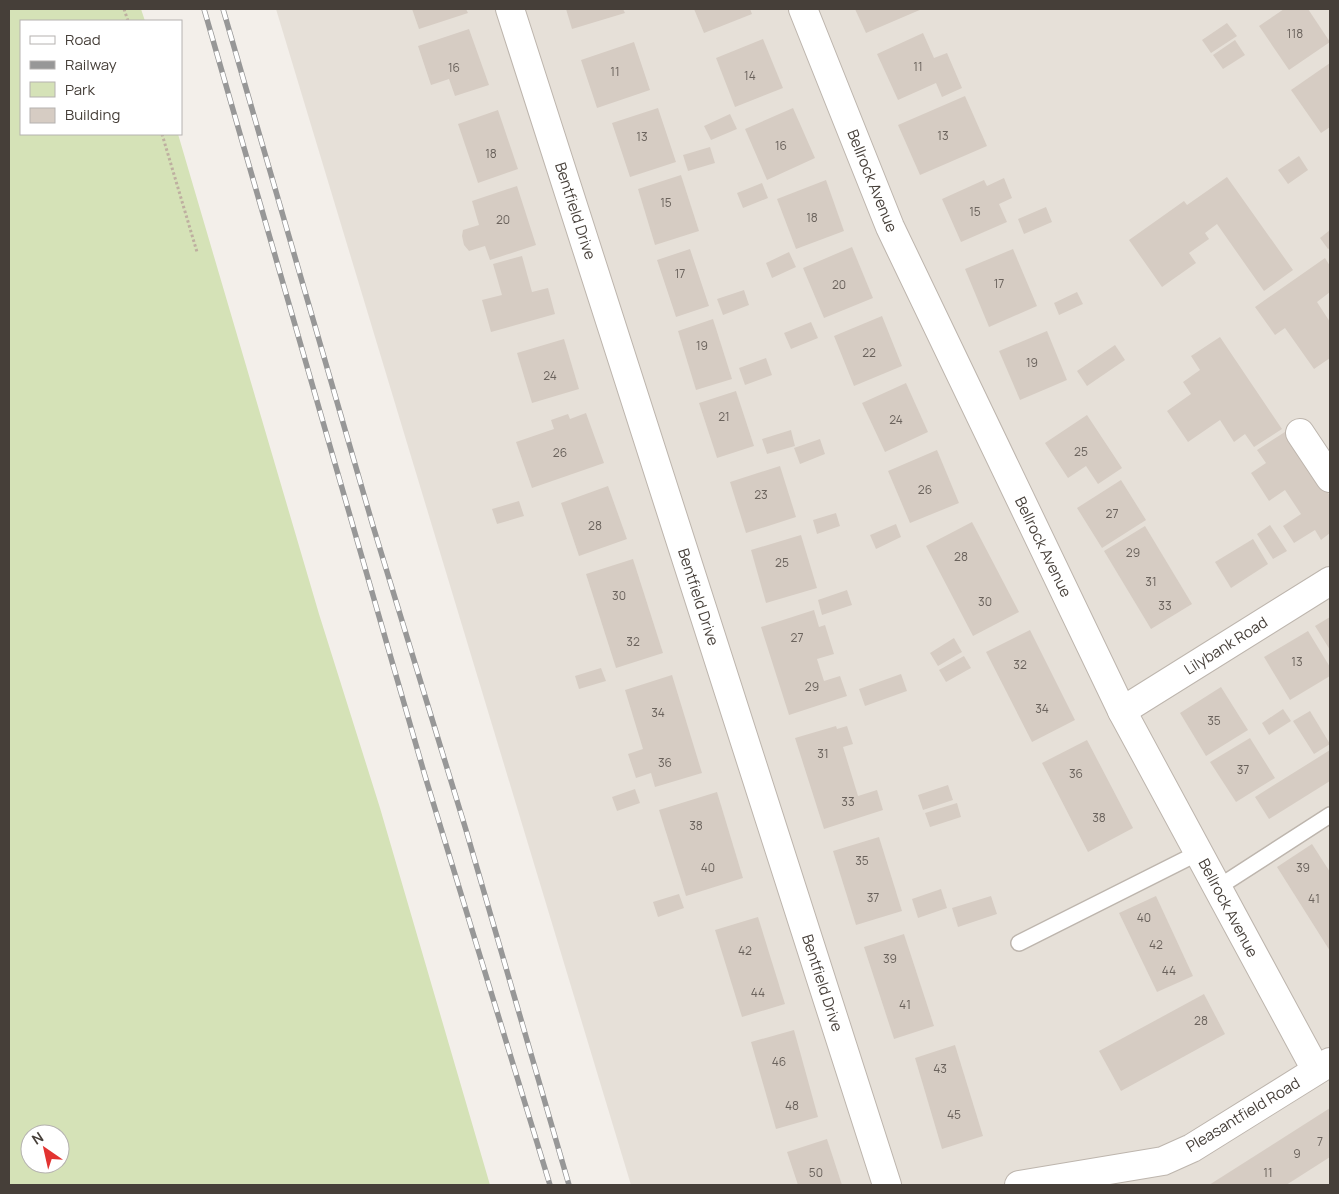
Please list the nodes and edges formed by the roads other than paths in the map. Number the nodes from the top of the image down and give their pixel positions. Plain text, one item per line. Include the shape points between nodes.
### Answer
1 (510, 9) edge
2 (802, 9) edge
3 (1300, 433) dead end
4 (1330, 478) edge
5 (1330, 581) edge
6 (1122, 711) junction
7 (1330, 815) edge
8 (1198, 853) junction
9 (1218, 888) junction
10 (1019, 943) dead end
11 (1323, 1066) edge
12 (1096, 1179) edge
13 (887, 1185) edge
14 (1019, 1185) edge

1 - 13 street, Bentfield Drive
2 - 6 street, Bellrock Avenue via 890,227
3 - 4 street
5 - 6 street, Lilybank Road
6 - 8 street, Bellrock Avenue
7 - 9 lane
8 - 9 street, Bellrock Avenue
8 - 10 lane
9 - 11 street, Bellrock Avenue
11 - 12 street, Pleasantfield Road via 1192,1148 1163,1161
12 - 14 street

